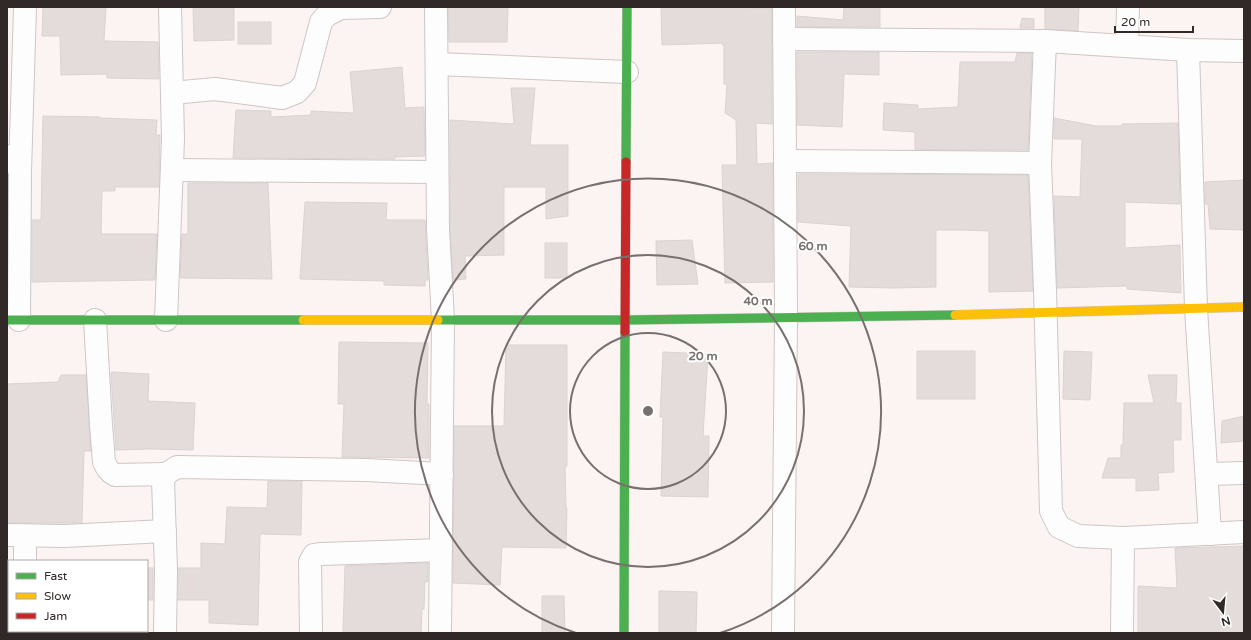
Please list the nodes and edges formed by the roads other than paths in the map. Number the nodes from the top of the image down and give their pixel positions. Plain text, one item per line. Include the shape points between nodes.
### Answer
1 (25, 7) edge
2 (170, 7) edge
3 (380, 7) edge
4 (436, 7) edge
5 (627, 7) edge
6 (784, 7) edge
7 (1128, 7) edge
8 (784, 39) junction
9 (1045, 41) junction
10 (1127, 45) junction
11 (1188, 50) junction
12 (1244, 51) edge
13 (437, 64) junction
14 (627, 72) junction
15 (172, 93) junction
16 (785, 161) junction
17 (1040, 163) junction
18 (14, 164) edge
19 (172, 170) junction
20 (437, 172) junction
21 (1196, 308) junction
22 (1244, 308) edge
23 (1046, 313) junction
24 (786, 317) junction
25 (13, 320) edge
26 (95, 320) junction
27 (166, 320) junction
28 (443, 320) junction
29 (626, 320) junction
30 (1244, 473) edge
31 (166, 474) junction
32 (442, 474) junction
33 (1208, 474) junction
34 (165, 531) junction
35 (1244, 532) edge
36 (1210, 534) junction
37 (16, 535) edge
38 (1124, 538) junction
39 (441, 550) junction
40 (25, 560) edge
41 (165, 633) edge
42 (311, 633) edge
43 (440, 633) edge
44 (624, 633) edge
45 (783, 633) edge
46 (1122, 633) edge

1 - 18 street
2 - 15 street
3 - 15 street via 341,8 327,15 321,22 305,83 297,92 282,98 215,89
4 - 13 street
5 - 14 street
6 - 8 street
7 - 10 street
8 - 9 street
8 - 16 street
9 - 10 street
9 - 17 street
10 - 11 street
11 - 12 street
11 - 21 street
13 - 14 street
13 - 20 street
14 - 29 street
15 - 19 street
16 - 17 street
16 - 24 street
17 - 23 street
18 - 25 street
19 - 20 street
19 - 27 street
20 - 28 street
21 - 22 street
21 - 23 street
21 - 33 street
23 - 24 street
23 - 38 street via 1051,511 1059,527 1078,536
24 - 29 street
24 - 45 street
25 - 26 street
26 - 27 street
26 - 31 street via 106,468 115,475
27 - 28 street
28 - 29 street
28 - 32 street
29 - 44 street
30 - 33 street
31 - 32 street via 177,467
31 - 34 street via 163,480
32 - 39 street
33 - 36 street
34 - 37 street via 64,536
34 - 41 street
35 - 36 street
36 - 38 street
37 - 40 street
38 - 46 street
39 - 42 street via 314,556 310,562
39 - 43 street

